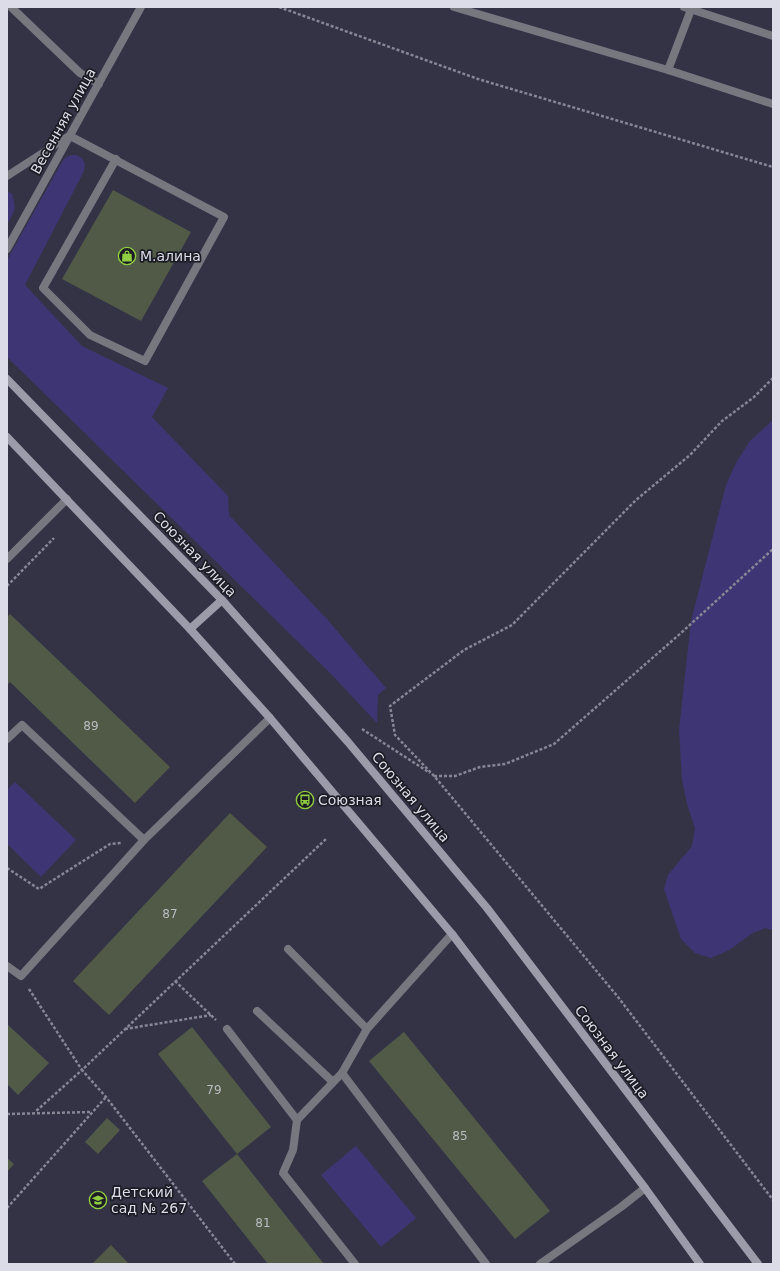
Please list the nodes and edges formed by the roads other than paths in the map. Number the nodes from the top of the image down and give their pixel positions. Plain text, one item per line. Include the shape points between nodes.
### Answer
1 (11, 7) edge
2 (454, 7) edge
3 (689, 8) edge
4 (138, 9) edge
5 (773, 36) edge
6 (668, 70) junction
7 (99, 84) junction
8 (773, 104) edge
9 (70, 136) junction
10 (116, 159) junction
11 (7, 176) edge
12 (7, 249) edge
13 (7, 379) edge
14 (7, 437) edge
15 (67, 499) junction
16 (7, 559) edge
17 (222, 600) junction
18 (190, 629) junction
19 (270, 718) junction
20 (7, 739) edge
21 (144, 840) junction
22 (452, 934) junction
23 (288, 949) dead end
24 (7, 966) edge
25 (257, 1011) dead end
26 (227, 1029) road end
27 (367, 1029) junction
28 (342, 1073) junction
29 (333, 1082) junction
30 (297, 1120) junction
31 (645, 1188) junction
32 (356, 1264) edge
33 (486, 1264) edge
34 (540, 1264) edge
35 (700, 1264) edge
36 (758, 1264) edge

1 - 7 street via 80,73
2 - 6 street
3 - 5 street
3 - 6 street
4 - 7 street, Весенняя улица
6 - 8 street
7 - 9 street, Весенняя улица
9 - 10 street
9 - 11 street
9 - 12 street, Весенняя улица
10 - 10 street via 43,288 90,335 145,362 224,217
13 - 17 main road, Союзная улица
14 - 15 main road
15 - 16 street
15 - 18 main road
17 - 18 main road
17 - 36 main road, Союзная улица via 328,719 487,908
18 - 19 main road
19 - 21 street
19 - 22 main road
20 - 21 street via 22,725
21 - 24 street via 21,976
22 - 27 street
22 - 31 main road
23 - 27 street
25 - 29 street
26 - 30 street
27 - 28 street
28 - 29 street
28 - 33 street
29 - 30 street
30 - 32 street via 293,1150 283,1173
31 - 34 street
31 - 35 main road

